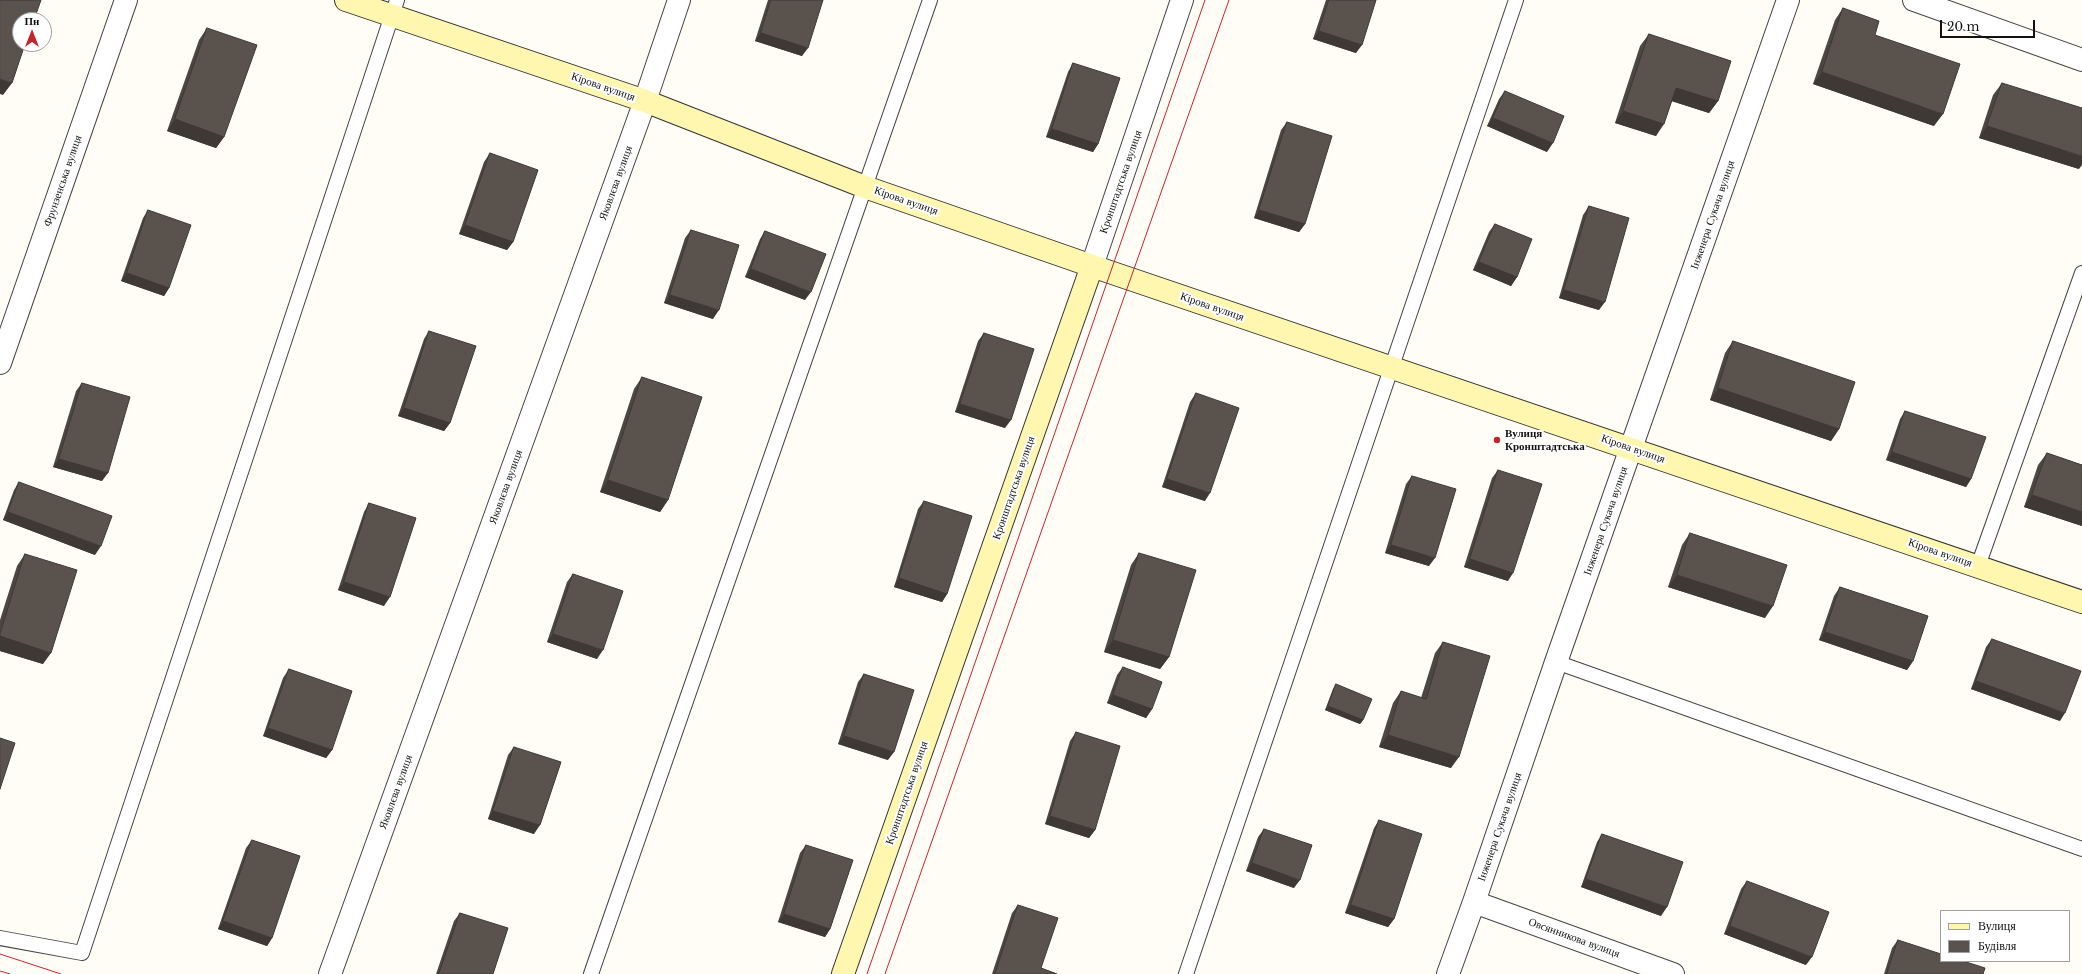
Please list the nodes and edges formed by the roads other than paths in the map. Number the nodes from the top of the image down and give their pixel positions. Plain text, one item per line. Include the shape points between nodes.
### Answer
1 (126, 0) edge
2 (346, 0) edge
3 (679, 0) edge
4 (930, 0) edge
5 (1182, 0) edge
6 (1516, 0) edge
7 (1788, 0) edge
8 (1914, 0) edge
9 (394, 8) edge
10 (2082, 60) edge
11 (645, 101) junction
12 (865, 187) junction
13 (1092, 266) junction
14 (2082, 273) edge
15 (0, 363) edge
16 (1391, 367) junction
17 (1631, 448) junction
18 (1978, 566) junction
19 (2082, 602) edge
20 (1556, 662) junction
21 (2082, 850) edge
22 (1474, 902) junction
23 (0, 938) edge
24 (330, 974) edge
25 (591, 974) edge
26 (843, 974) edge
27 (1186, 974) edge
28 (1448, 974) edge
29 (1673, 974) edge

1 - 15 street, Фрунзенська вулиця
2 - 9 main road, Кірова вулиця
3 - 11 street, Яковлєва вулиця
4 - 12 lane
5 - 13 street, Кронштадтська вулиця
6 - 16 lane
7 - 17 street, Інженера Сукача вулиця
8 - 10 street
9 - 11 main road, Кірова вулиця
9 - 23 lane via 82,954
11 - 12 main road, Кірова вулиця
11 - 24 street, Яковлєва вулиця
12 - 13 main road, Кірова вулиця
12 - 25 lane
13 - 16 main road, Кірова вулиця
13 - 26 main road, Кронштадтська вулиця
14 - 18 lane
16 - 17 main road, Кірова вулиця
16 - 27 lane
17 - 18 main road, Кірова вулиця
17 - 20 street, Інженера Сукача вулиця
18 - 19 main road, Кірова вулиця
20 - 21 lane
20 - 22 street, Інженера Сукача вулиця
22 - 28 street, Інженера Сукача вулиця
22 - 29 street, Овсянникова вулиця

